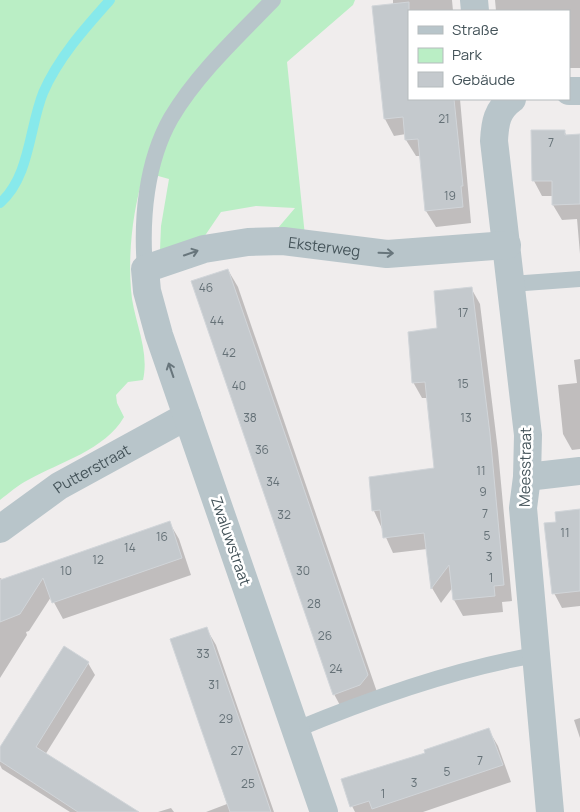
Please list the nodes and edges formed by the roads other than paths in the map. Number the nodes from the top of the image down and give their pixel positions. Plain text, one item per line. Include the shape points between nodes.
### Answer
1 (273, 0) edge
2 (499, 106) edge
3 (507, 245) junction
4 (145, 269) junction
5 (580, 279) edge
6 (511, 284) junction
7 (187, 416) junction
8 (580, 471) edge
9 (527, 477) junction
10 (0, 529) edge
11 (536, 655) junction
12 (295, 730) junction
13 (324, 812) edge
14 (550, 812) edge

1 - 4 lane via 191,89 160,140 147,190
2 - 3 street, Meesstraat via 494,141
4 -> 3 street, Eksterweg via 204,249 248,242 283,241 387,254
3 - 6 street, Meesstraat
7 -> 4 street, Zwaluwstraat via 157,328
5 - 6 lane
6 - 9 street, Meesstraat via 528,435
7 - 10 street, Putterstraat via 59,486
7 - 12 street, Zwaluwstraat
8 - 9 street
9 - 11 street, Meesstraat via 523,508
11 - 12 lane via 505,660 419,685
11 - 14 street, Meesstraat
12 - 13 street, Zwaluwstraat

